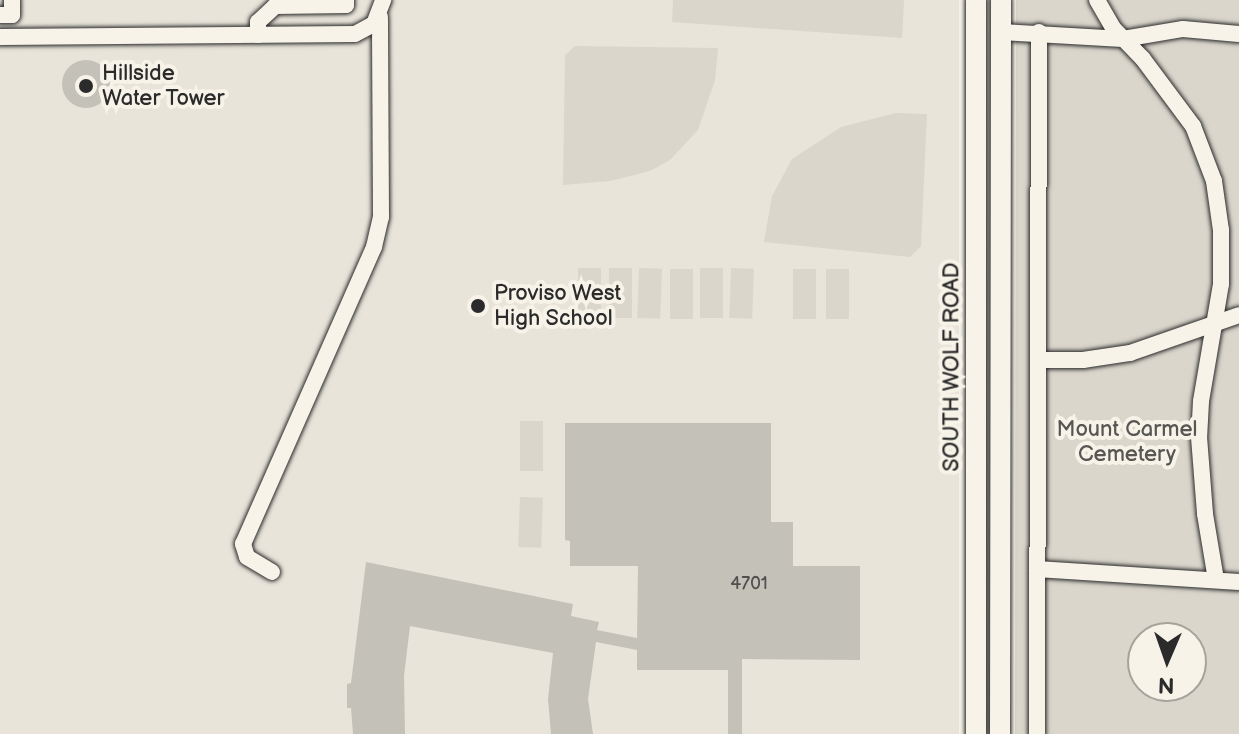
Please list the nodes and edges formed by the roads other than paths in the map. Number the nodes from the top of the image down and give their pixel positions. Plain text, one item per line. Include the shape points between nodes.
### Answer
1 (12, 0) edge
2 (346, 0) edge
3 (976, 0) edge
4 (1001, 0) edge
5 (1097, 0) edge
6 (382, 8) edge
7 (0, 15) edge
8 (1001, 32) junction
9 (1039, 32) junction
10 (1239, 34) edge
11 (258, 35) junction
12 (0, 37) edge
13 (1123, 39) junction
14 (1239, 315) edge
15 (1217, 322) junction
16 (1038, 360) junction
17 (1037, 569) junction
18 (272, 572) dead end
19 (1216, 580) junction
20 (1239, 582) edge
21 (976, 734) edge
22 (1000, 734) edge
23 (1037, 734) edge

1 - 7 street via 12,15
2 - 11 street via 346,5 275,6 258,22
3 - 21 main road, SOUTH WOLF ROAD
4 - 8 main road
5 - 13 street
6 - 11 street via 366,30 355,34
6 - 18 street via 381,217 374,247 243,544 247,557
8 - 9 street
8 - 22 main road
9 - 13 street
9 - 16 street
10 - 13 street via 1183,29
11 - 12 street
13 - 15 street via 1184,113 1206,153 1221,230
14 - 15 street
15 - 16 street via 1130,353
15 - 19 street via 1199,437
16 - 17 street
17 - 19 street
17 - 23 street
19 - 20 street

